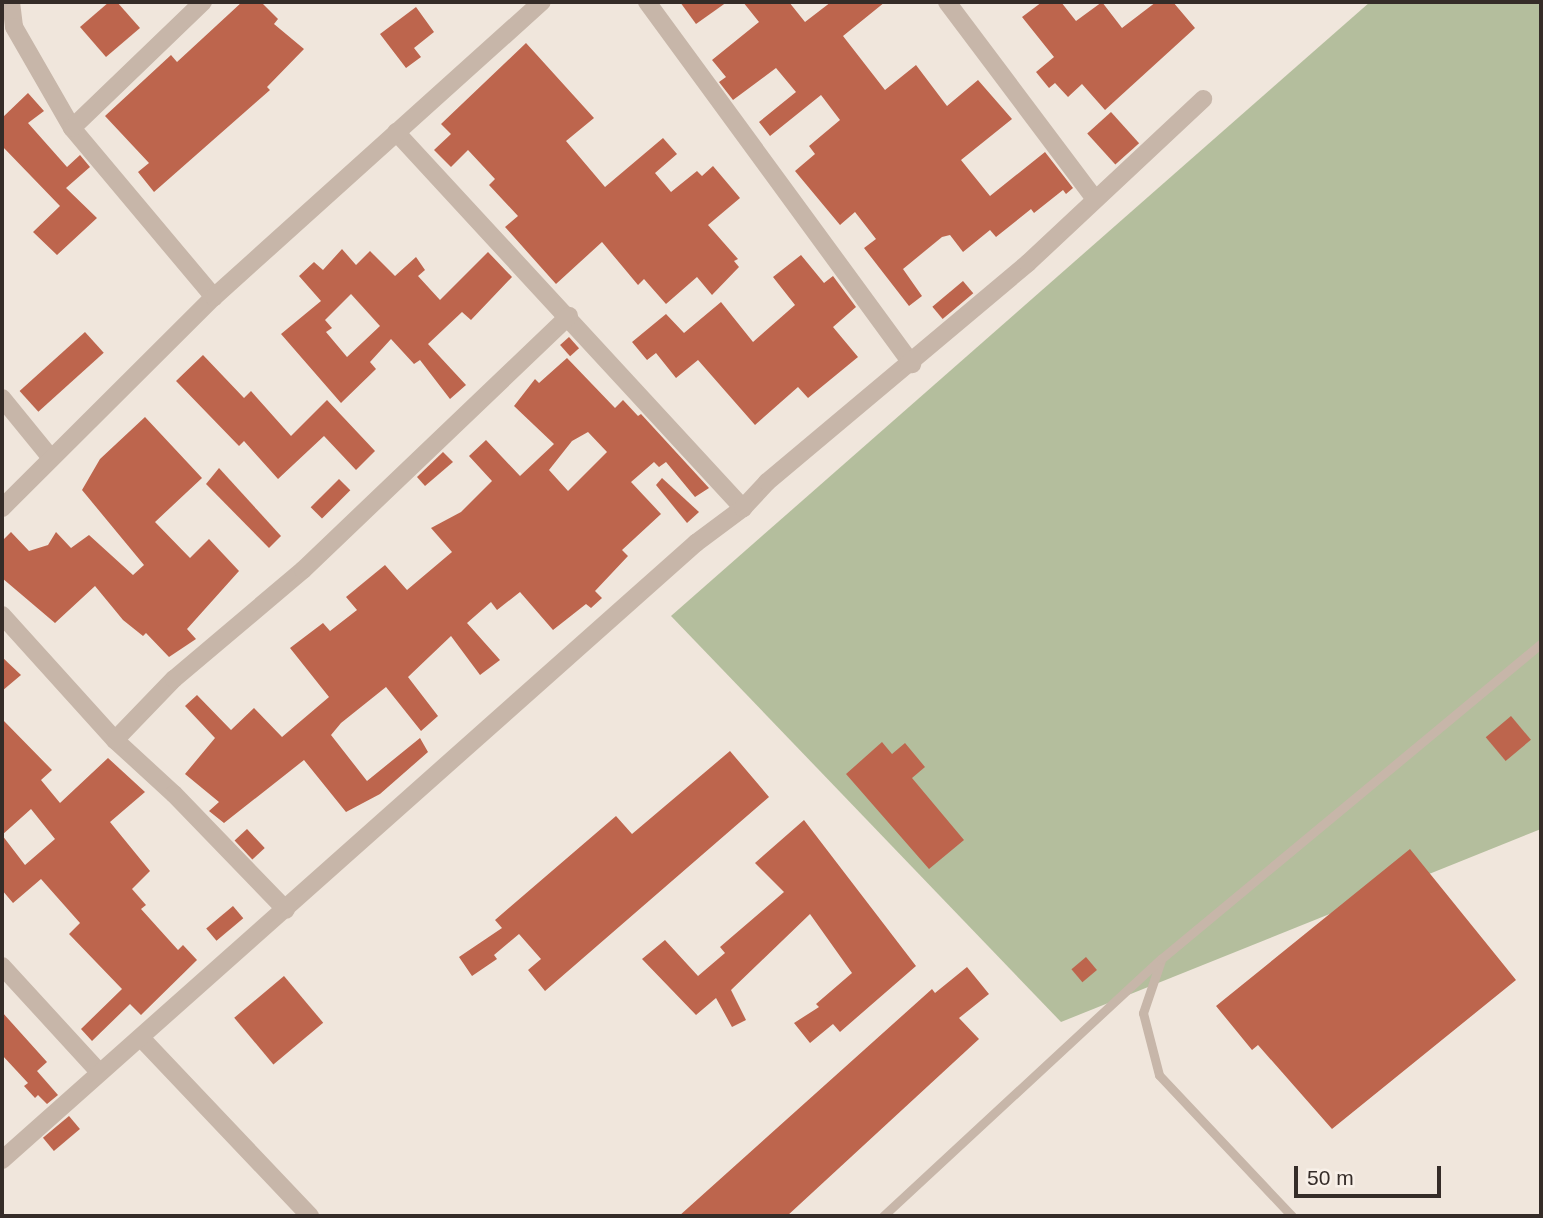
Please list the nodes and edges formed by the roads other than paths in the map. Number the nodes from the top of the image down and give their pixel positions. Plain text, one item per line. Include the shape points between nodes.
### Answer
1 (11, 2) edge
2 (203, 2) edge
3 (542, 2) edge
4 (648, 2) edge
5 (947, 2) edge
6 (1203, 99) dead end
7 (72, 128) junction
8 (396, 132) junction
9 (1094, 198) junction
10 (214, 297) junction
11 (569, 316) junction
12 (912, 363) junction
13 (2, 398) edge
14 (51, 458) junction
15 (2, 508) edge
16 (743, 508) junction
17 (2, 615) edge
18 (1541, 644) edge
19 (115, 740) junction
20 (286, 910) junction
21 (1161, 959) junction
22 (2, 966) edge
23 (142, 1039) junction
24 (99, 1072) junction
25 (2, 1160) edge
26 (310, 1216) edge
27 (883, 1216) edge
28 (1292, 1216) edge

1 - 7 street via 14,27
2 - 7 street
3 - 8 street
4 - 12 street
5 - 9 street
6 - 9 street
7 - 10 street
8 - 10 street
8 - 11 street
9 - 12 street via 1028,263
10 - 14 street
11 - 16 street
11 - 19 street via 303,570 174,679
12 - 16 street via 767,482
13 - 14 street
14 - 15 street
16 - 20 street via 696,543
17 - 19 street
18 - 21 lane
19 - 20 street
20 - 23 street
21 - 27 lane
21 - 28 lane via 1143,1013 1158,1075
22 - 24 street
23 - 24 street
23 - 26 street
24 - 25 street

